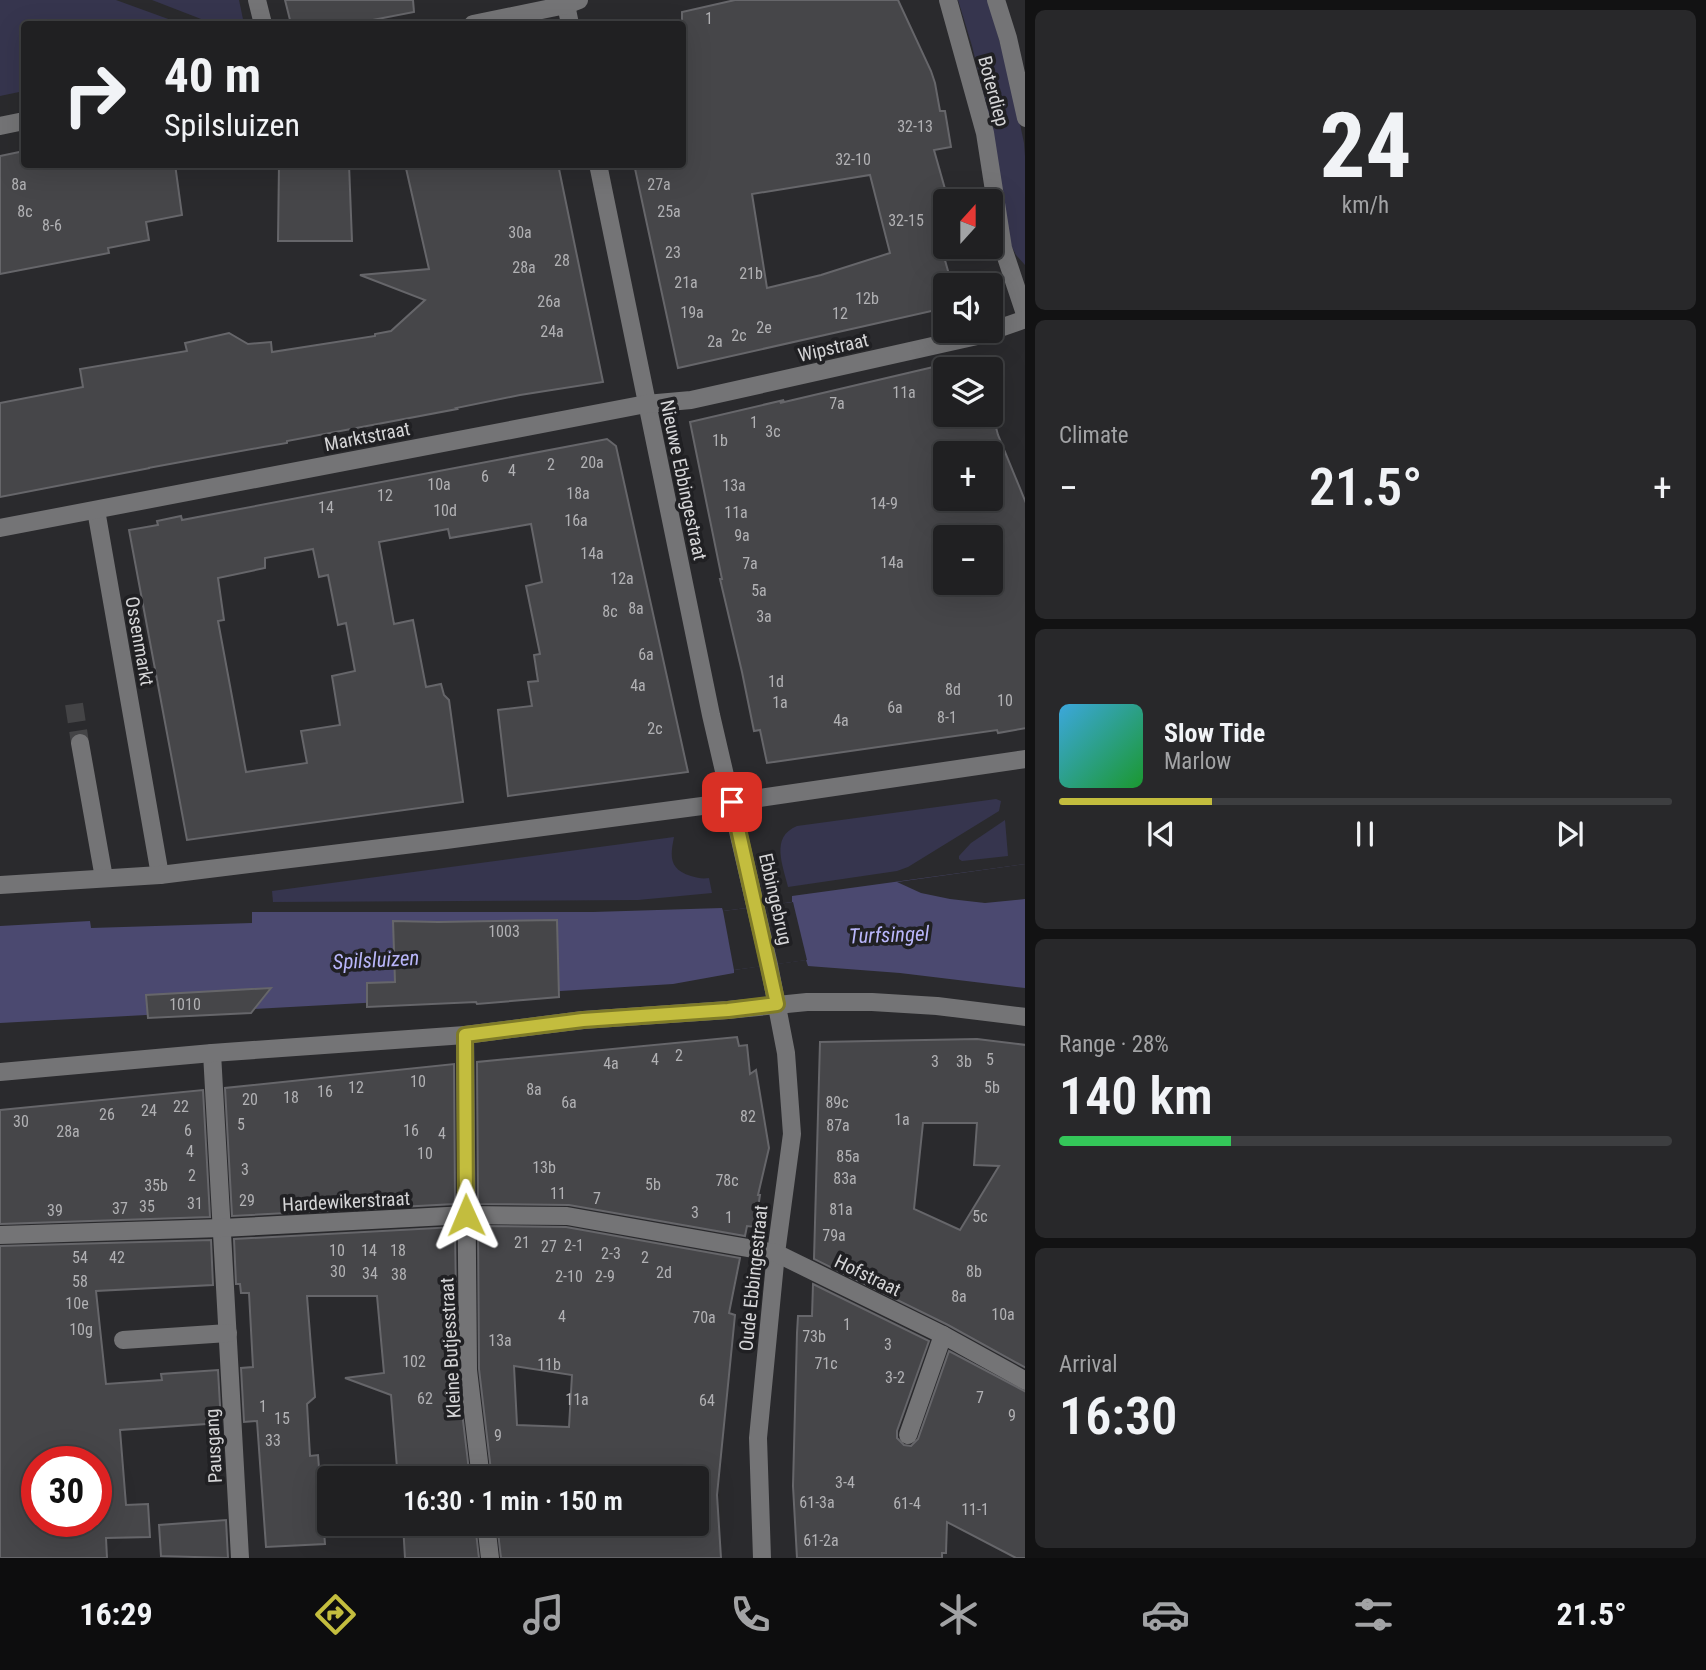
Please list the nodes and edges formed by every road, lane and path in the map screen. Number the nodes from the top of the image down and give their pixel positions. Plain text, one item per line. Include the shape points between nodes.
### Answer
1 (257, 0) edge
2 (948, 0) edge
3 (996, 0) edge
4 (570, 2) edge
5 (262, 21) edge
6 (486, 21) edge
7 (570, 21) edge
8 (1025, 118) edge
9 (21, 122) edge
10 (0, 126) edge
11 (599, 168) edge
12 (1025, 318) edge
13 (646, 404) junction
14 (96, 510) junction
15 (0, 528) edge
16 (80, 743) tunnel mouth
17 (1025, 759) edge
18 (732, 802) junction
19 (160, 875) junction
20 (104, 878) junction
21 (0, 885) edge
22 (777, 1004) junction
23 (1025, 1017) edge
24 (465, 1035) junction
25 (212, 1053) junction
26 (0, 1072) edge
27 (466, 1215) junction
28 (222, 1228) junction
29 (0, 1235) edge
30 (776, 1253) junction
31 (228, 1333) junction
32 (943, 1335) junction
33 (123, 1340) dead end
34 (1025, 1381) edge
35 (908, 1435) dead end
36 (479, 1466) edge
37 (487, 1536) edge
38 (240, 1558) edge
39 (490, 1558) edge
40 (762, 1558) edge

1 - 5 street
2 - 12 street, Boterdiep via 985,133 1003,248
3 - 8 street, Boterdiep
4 - 6 street
4 - 7 street
9 - 10 street
11 - 13 street, Nieuwe Ebbingestraat
12 - 13 street, Wipstraat via 977,336 691,400
13 - 14 street, Marktstraat
13 - 18 street, Nieuwe Ebbingestraat
14 - 15 street
14 - 19 street, Ossenmarkt
16 - 20 street
17 - 18 street
18 - 19 street
18 - 22 street, Ebbingebrug
19 - 20 street
20 - 21 street
22 - 23 street via 872,1002
22 - 24 street
22 - 30 street, Oude Ebbingestraat via 792,1134
24 - 25 street
24 - 27 street, Kleine Butjesstraat
25 - 26 street
25 - 28 street, Pausgang
27 - 28 street, Hardewikerstraat
27 - 30 street, Hardewikerstraat via 567,1216
27 - 36 street, Kleine Butjesstraat via 468,1370
28 - 29 street, Hardewikerstraat
28 - 31 street, Pausgang
30 - 32 street, Hofstraat
30 - 40 street, Oude Ebbingestraat via 758,1438
31 - 33 street
31 - 38 street, Pausgang
32 - 34 street, Hofstraat
32 - 35 street
37 - 39 street

